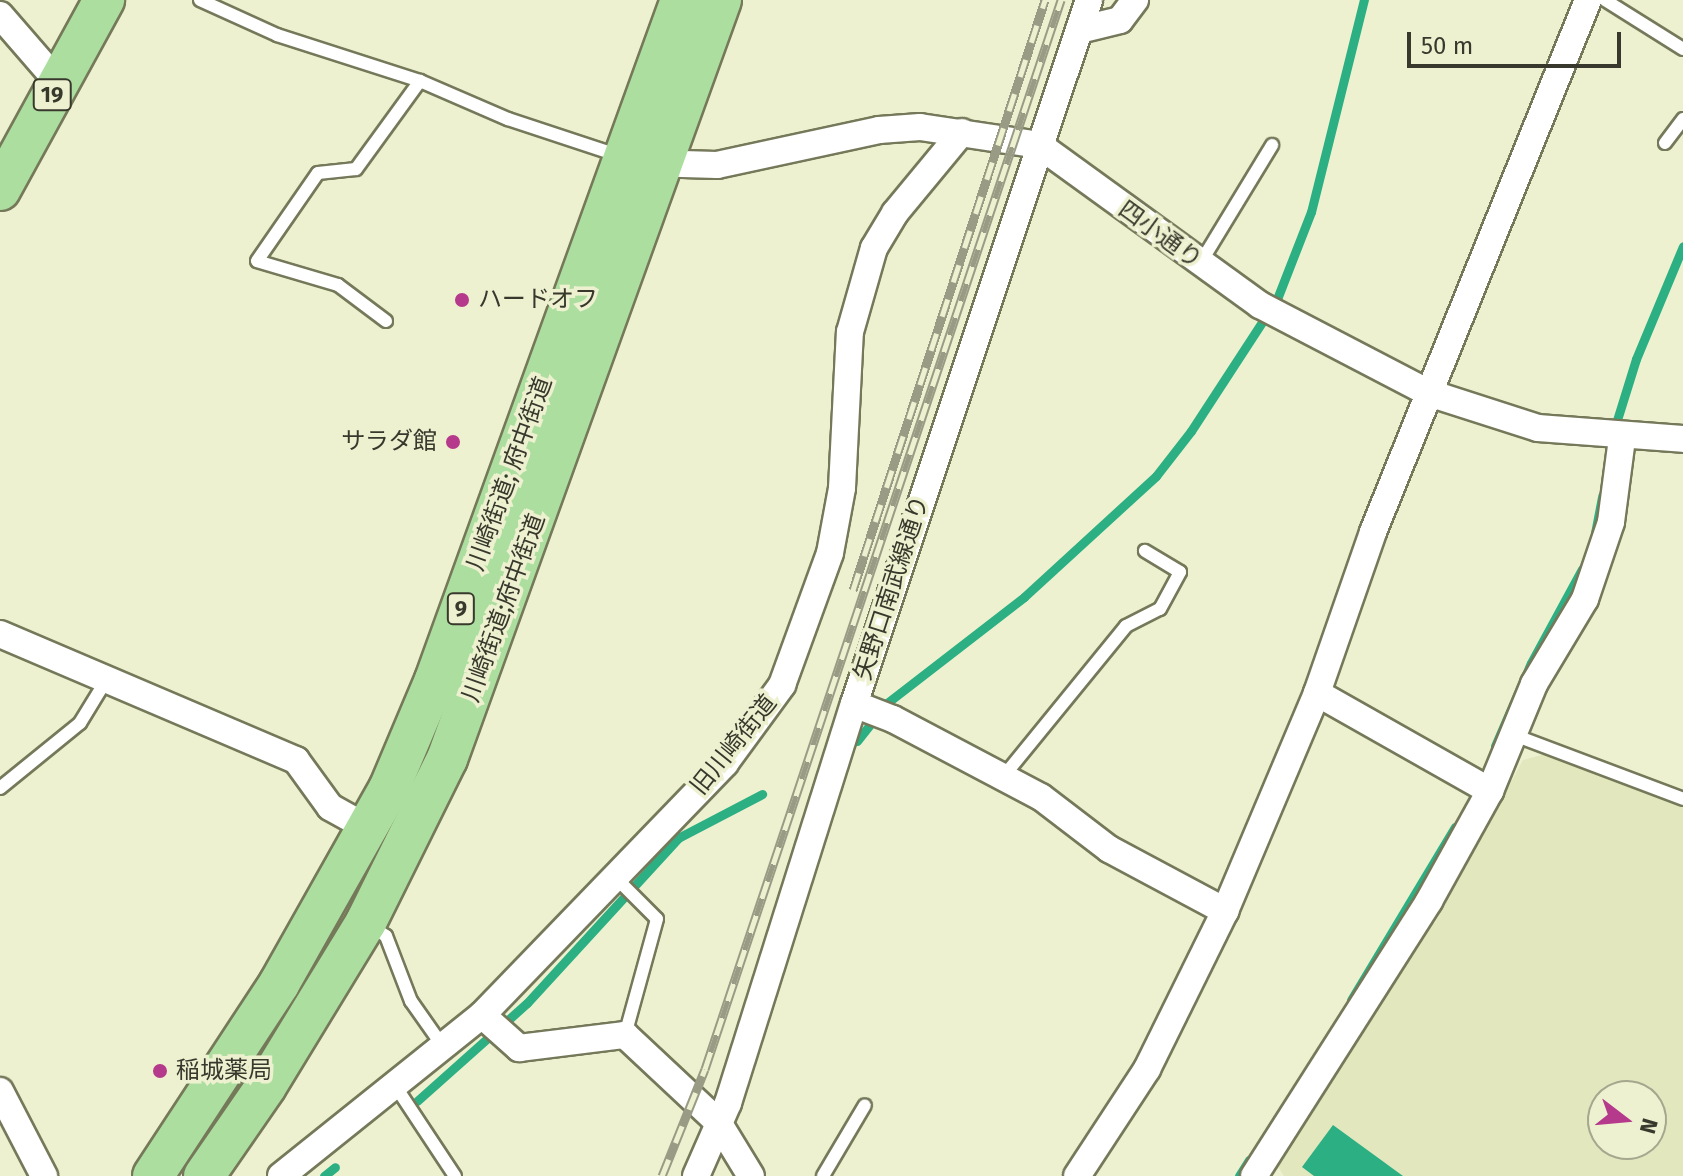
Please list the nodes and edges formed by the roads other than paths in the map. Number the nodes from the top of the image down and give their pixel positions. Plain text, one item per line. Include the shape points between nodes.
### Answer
1 (104, 0) edge
2 (200, 0) edge
3 (681, 0) edge
4 (721, 0) edge
5 (1089, 0) edge
6 (1135, 0) edge
7 (1588, 0) edge
8 (1605, 0) edge
9 (0, 15) edge
10 (1079, 30) junction
11 (1683, 49) edge
12 (420, 81) junction
13 (59, 83) junction
14 (1683, 119) edge
15 (962, 132) junction
16 (1665, 143) dead end
17 (1039, 145) junction
18 (1272, 145) dead end
19 (643, 162) junction
20 (0, 190) edge
21 (1200, 264) junction
22 (386, 321) dead end
23 (1429, 393) junction
24 (1622, 438) junction
25 (1683, 439) edge
26 (1145, 551) dead end
27 (0, 634) edge
28 (105, 682) junction
29 (1317, 693) junction
30 (873, 711) junction
31 (1514, 735) junction
32 (1003, 777) junction
33 (0, 788) edge
34 (1490, 791) junction
35 (1683, 799) edge
36 (368, 828) junction
37 (615, 877) junction
38 (1225, 911) junction
39 (366, 922) junction
40 (482, 1015) junction
41 (625, 1035) junction
42 (444, 1048) junction
43 (396, 1087) junction
44 (0, 1091) edge
45 (865, 1105) dead end
46 (718, 1122) junction
47 (825, 1172) edge
48 (1264, 1172) edge
49 (160, 1174) edge
50 (44, 1176) edge
51 (204, 1176) edge
52 (281, 1176) edge
53 (455, 1176) edge
54 (696, 1176) edge
55 (751, 1176) edge
56 (840, 1176) edge
57 (1077, 1176) edge

1 - 13 main road, 19
2 - 12 lane via 277,35
3 - 19 main road, 川崎街道; 府中街道 / 9
4 - 19 main road, 川崎街道;府中街道 / 9
5 - 10 street, 矢野口南武線通り
6 - 10 street via 1120,20
7 - 23 street
8 - 11 lane
9 - 13 street
10 - 17 street, 矢野口南武線通り
12 - 19 lane via 508,119
12 - 22 lane via 356,169 318,173 257,261 338,285
13 - 20 main road, 19
14 - 16 lane
15 - 17 street, 四小通り
15 - 19 street, 四小通り via 879,130 759,158
15 - 37 street, 旧川崎街道 via 895,213 874,248 850,332 842,488 830,553 782,685 725,763
17 - 21 street, 四小通り
17 - 30 street, 矢野口南武線通り
18 - 21 lane
19 - 36 main road, 川崎街道; 府中街道 / 9 via 435,680
19 - 39 main road, 川崎街道;府中街道 / 9 via 471,702 425,809
21 - 23 street, 四小通り via 1269,310
23 - 24 street, 四小通り via 1538,428
23 - 29 street
24 - 25 street, 四小通り
24 - 31 street via 1611,522 1585,599 1534,684
26 - 32 lane via 1180,572 1160,609 1126,626
27 - 28 street
28 - 33 lane via 80,723
28 - 36 street via 296,760 330,807
29 - 34 street
29 - 38 street
30 - 32 street
30 - 46 street, 矢野口南武線通り
31 - 34 street
31 - 35 lane
32 - 38 street via 1041,797 1109,849
34 - 48 street
36 - 49 main road, 川崎街道; 府中街道 / 9
37 - 40 street, 旧川崎街道
37 - 41 lane via 657,919
38 - 57 street via 1147,1069
39 - 42 lane via 386,936 411,1001
39 - 51 main road, 川崎街道;府中街道 / 9
40 - 41 street via 519,1048
40 - 42 street, 旧川崎街道
41 - 46 street
42 - 43 street, 旧川崎街道
43 - 52 street, 旧川崎街道
43 - 53 lane
44 - 50 street
45 - 47 lane
46 - 54 street, 矢野口南武線通り
46 - 55 street
47 - 56 lane

